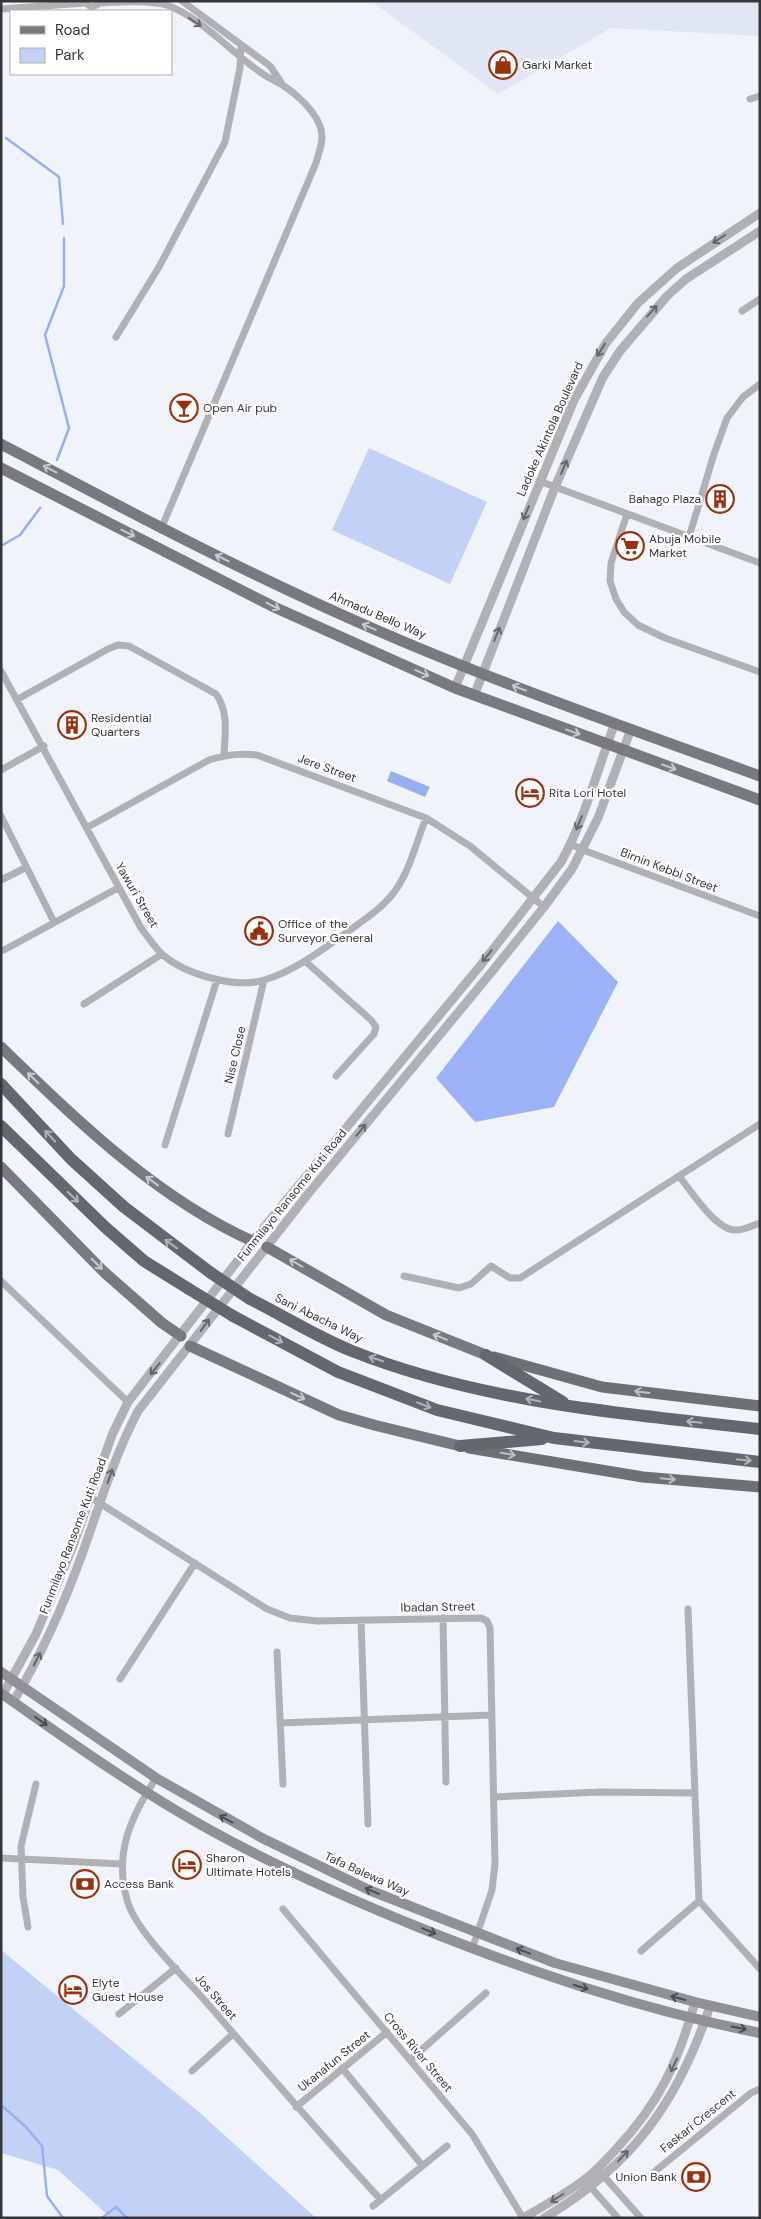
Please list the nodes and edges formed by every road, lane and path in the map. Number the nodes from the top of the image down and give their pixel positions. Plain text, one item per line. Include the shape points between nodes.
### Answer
1 (182, 1) edge
2 (84, 2) edge
3 (100, 2) edge
4 (1, 9) edge
5 (241, 45) junction
6 (241, 56) junction
7 (281, 83) junction
8 (760, 96) edge
9 (750, 99) dead end
10 (760, 213) edge
11 (760, 231) edge
12 (760, 299) edge
13 (742, 311) dead end
14 (116, 337) dead end
15 (760, 384) edge
16 (1, 444) edge
17 (1, 468) edge
18 (539, 481) junction
19 (556, 487) junction
20 (626, 514) junction
21 (161, 529) junction
22 (688, 537) junction
23 (760, 563) edge
24 (462, 667) junction
25 (1, 671) edge
26 (760, 672) edge
27 (481, 674) junction
28 (455, 688) junction
29 (474, 696) junction
30 (18, 699) junction
31 (614, 723) junction
32 (631, 729) junction
33 (607, 744) junction
34 (44, 746) junction
35 (623, 750) junction
36 (224, 755) junction
37 (1, 770) edge
38 (760, 776) edge
39 (760, 800) edge
40 (1, 816) edge
41 (426, 818) junction
42 (88, 827) junction
43 (571, 844) junction
44 (583, 850) junction
45 (25, 868) junction
46 (1, 880) edge
47 (118, 888) junction
48 (534, 898) junction
49 (544, 907) junction
50 (760, 916) edge
51 (54, 922) junction
52 (4, 950) dead end
53 (162, 954) junction
54 (305, 961) junction
55 (217, 980) junction
56 (264, 980) junction
57 (84, 1004) dead end
58 (1, 1047) edge
59 (336, 1076) dead end
60 (1, 1084) edge
61 (760, 1124) edge
62 (1, 1126) edge
63 (228, 1134) dead end
64 (165, 1145) dead end
65 (1, 1167) edge
66 (679, 1176) junction
67 (760, 1223) edge
68 (254, 1242) junction
69 (267, 1246) junction
70 (404, 1276) dead end
71 (1, 1281) edge
72 (181, 1336) junction
73 (190, 1346) junction
74 (486, 1355) junction
75 (128, 1402) junction
76 (760, 1406) edge
77 (571, 1408) junction
78 (760, 1429) edge
79 (554, 1438) junction
80 (460, 1446) junction
81 (760, 1462) edge
82 (760, 1487) edge
83 (90, 1497) junction
84 (100, 1504) junction
85 (195, 1563) junction
86 (688, 1609) dead end
87 (443, 1618) junction
88 (361, 1620) junction
89 (277, 1652) dead end
90 (1, 1672) edge
91 (12, 1679) junction
92 (120, 1679) dead end
93 (22, 1687) junction
94 (2, 1694) edge
95 (14, 1702) junction
96 (492, 1715) junction
97 (444, 1716) junction
98 (364, 1719) junction
99 (280, 1723) junction
100 (156, 1778) junction
101 (446, 1782) dead end
102 (36, 1784) dead end
103 (283, 1784) dead end
104 (147, 1792) junction
105 (694, 1793) junction
106 (494, 1796) junction
107 (368, 1824) dead end
108 (1, 1858) edge
109 (20, 1858) junction
110 (122, 1864) junction
111 (699, 1901) junction
112 (283, 1909) dead end
113 (28, 1927) dead end
114 (477, 1933) junction
115 (472, 1949) junction
116 (640, 1950) dead end
117 (176, 1968) junction
118 (760, 1969) edge
119 (486, 1993) dead end
120 (695, 2002) junction
121 (710, 2006) junction
122 (119, 2014) dead end
123 (760, 2017) edge
124 (691, 2018) junction
125 (705, 2022) junction
126 (387, 2032) junction
127 (760, 2033) edge
128 (234, 2034) junction
129 (410, 2060) junction
130 (342, 2068) junction
131 (192, 2071) dead end
132 (760, 2089) edge
133 (296, 2107) junction
134 (447, 2146) dead end
135 (422, 2165) junction
136 (597, 2169) junction
137 (653, 2173) dead end
138 (604, 2177) junction
139 (584, 2180) junction
140 (591, 2188) junction
141 (381, 2200) junction
142 (373, 2206) dead end
143 (523, 2218) edge
144 (544, 2218) edge
145 (618, 2218) edge
146 (641, 2218) edge

1 - 5 street
2 - 3 street via 91,7
2 - 4 street
3 -> 6 street via 157,2 168,5
5 - 6 street
5 - 7 street via 270,66
6 - 7 street via 266,76
6 - 14 street via 225,142 163,260
7 - 21 street via 311,111 320,126 322,142 316,163
8 - 9 street
10 -> 18 street, Ladoke Akintola Boulevard via 677,268 627,316 588,370
19 -> 11 street via 604,377 643,322 686,279
12 - 13 street
15 - 22 street via 727,418
21 -> 16 main road, Ahmadu Bello Way
17 -> 28 main road via 274,606
18 - 19 street
18 -> 24 street, Ladoke Akintola Boulevard
19 - 20 street
27 -> 19 street
20 - 22 street
20 - 26 street via 610,563 610,581 624,612 638,625 666,638
24 -> 21 main road, Ahmadu Bello Way via 306,599
22 - 23 street
24 - 27 main road, Ahmadu Bello Way
24 - 28 street, Ladoke Akintola Boulevard
25 - 30 street, Yawuri Street
27 - 29 street
31 -> 27 main road, Ahmadu Bello Way
28 - 29 main road
29 -> 33 main road
30 - 34 street, Yawuri Street
30 - 36 street via 108,649 118,645 129,646 216,694 225,712
31 - 32 main road, Ahmadu Bello Way
31 - 33 street, Funmilayo Ransome Kuti Road
32 - 35 street, Funmilayo Ransome Kuti Road
32 - 38 main road, Ahmadu Bello Way
33 - 35 main road
33 -> 43 street, Funmilayo Ransome Kuti Road
34 - 37 street
34 - 42 street, Yawuri Street
35 -> 39 main road
35 - 44 street, Funmilayo Ransome Kuti Road
36 - 41 street, Jere Street via 257,755
36 - 42 street, Jere Street via 201,764
40 - 45 street
41 - 48 street, Jere Street via 470,846
41 - 54 street, Yawuri Street via 404,874 385,903
42 - 47 street, Yawuri Street
43 - 44 street, Birnin Kebbi Street
43 - 48 street, Funmilayo Ransome Kuti Road
44 - 49 street, Funmilayo Ransome Kuti Road
44 - 50 street, Birnin Kebbi Street
45 - 46 street
45 - 51 street
47 - 51 street
47 - 53 street, Yawuri Street via 141,928
48 - 49 street, Jere Street
48 -> 68 street, Funmilayo Ransome Kuti Road
69 -> 49 street, Funmilayo Ransome Kuti Road
51 - 52 street
53 - 55 street, Yawuri Street via 187,969
53 - 57 street
54 - 56 street, Yawuri Street
54 - 59 street via 376,1027 374,1034
55 - 56 street, Yawuri Street
55 - 64 street
56 - 63 street, Nise Close
68 -> 58 main road via 198,1213 135,1168 72,1116
77 -> 60 highway, Sani Abacha Way, bridge via 439,1380 351,1351 250,1299 124,1206 71,1160
61 - 66 street
62 -> 79 highway, bridge via 144,1261 233,1316 338,1372 437,1410
65 -> 72 main road via 104,1272
66 - 67 street via 718,1223 728,1229 738,1230
66 - 70 street via 520,1278 510,1278 491,1266 471,1284 459,1288
68 - 72 street, Funmilayo Ransome Kuti Road
73 -> 69 street, Funmilayo Ransome Kuti Road
74 -> 69 main road via 386,1315
71 - 75 street
72 -> 75 street, Funmilayo Ransome Kuti Road
73 -> 80 main road via 339,1414
84 -> 73 street, Funmilayo Ransome Kuti Road via 122,1441 138,1411
76 -> 74 highway via 602,1387
74 - 77 highway
75 - 83 street, Funmilayo Ransome Kuti Road via 112,1435
78 -> 77 highway, Sani Abacha Way
79 - 80 highway
79 -> 81 highway
80 -> 82 highway via 643,1477
83 - 84 street, Ibadan Street
83 - 91 street, Funmilayo Ransome Kuti Road via 36,1634
84 - 85 street, Ibadan Street
93 -> 84 street, Funmilayo Ransome Kuti Road via 70,1587
85 - 88 street, Ibadan Street via 267,1609 290,1618
85 - 92 street
86 - 105 street
87 - 88 street, Ibadan Street
87 - 96 street, Ibadan Street via 481,1618 487,1621 490,1628
87 - 97 street
88 - 98 street
89 - 99 street
90 - 91 main road, Tafa Balewa Way
91 - 93 main road, Tafa Balewa Way
91 - 94 street, Funmilayo Ransome Kuti Road
93 - 95 street, Funmilayo Ransome Kuti Road
93 - 100 main road, Tafa Balewa Way
94 - 95 main road
95 -> 104 main road
96 - 97 street
96 - 106 street, Ibadan Street
97 - 98 street
97 - 101 street
98 - 99 street
98 - 107 street
99 - 103 street
100 - 104 street, Jos Street
114 -> 100 main road, Tafa Balewa Way via 309,1862 212,1812
102 - 109 street via 23,1832
104 - 110 street, Jos Street via 131,1821
104 -> 115 main road via 206,1828 302,1876
105 - 106 street
105 - 111 street
106 - 114 street, Ibadan Street via 492,1890
108 - 109 street
109 - 110 street
109 - 113 street
110 - 117 street, Jos Street via 129,1905
111 - 116 street
111 - 118 street
112 - 126 street, Cross River Street
114 - 115 street, Ibadan Street
120 -> 114 main road, Tafa Balewa Way via 555,1963
115 -> 124 main road via 600,1993
117 - 122 street
117 - 128 street, Jos Street
119 - 129 street
120 - 121 main road, Tafa Balewa Way
120 - 124 street
121 - 123 main road, Tafa Balewa Way
121 - 125 street
124 - 125 main road
124 -> 136 street via 678,2056 655,2102
125 -> 127 main road
138 -> 125 street via 645,2133 669,2101
126 - 129 street, Cross River Street
126 - 130 street, Ukanafun Street
128 - 131 street
128 - 133 street, Jos Street
129 - 143 street, Cross River Street via 472,2134
130 - 133 street, Ukanafun Street
130 - 135 street
132 - 137 street, Faskari Crescent
133 - 141 street, Jos Street
134 - 135 street
135 - 141 street
136 - 138 street
136 - 139 street
138 - 140 street
138 - 146 street
139 - 140 street
139 -> 143 street
140 - 144 street
140 - 145 street
141 - 142 street

